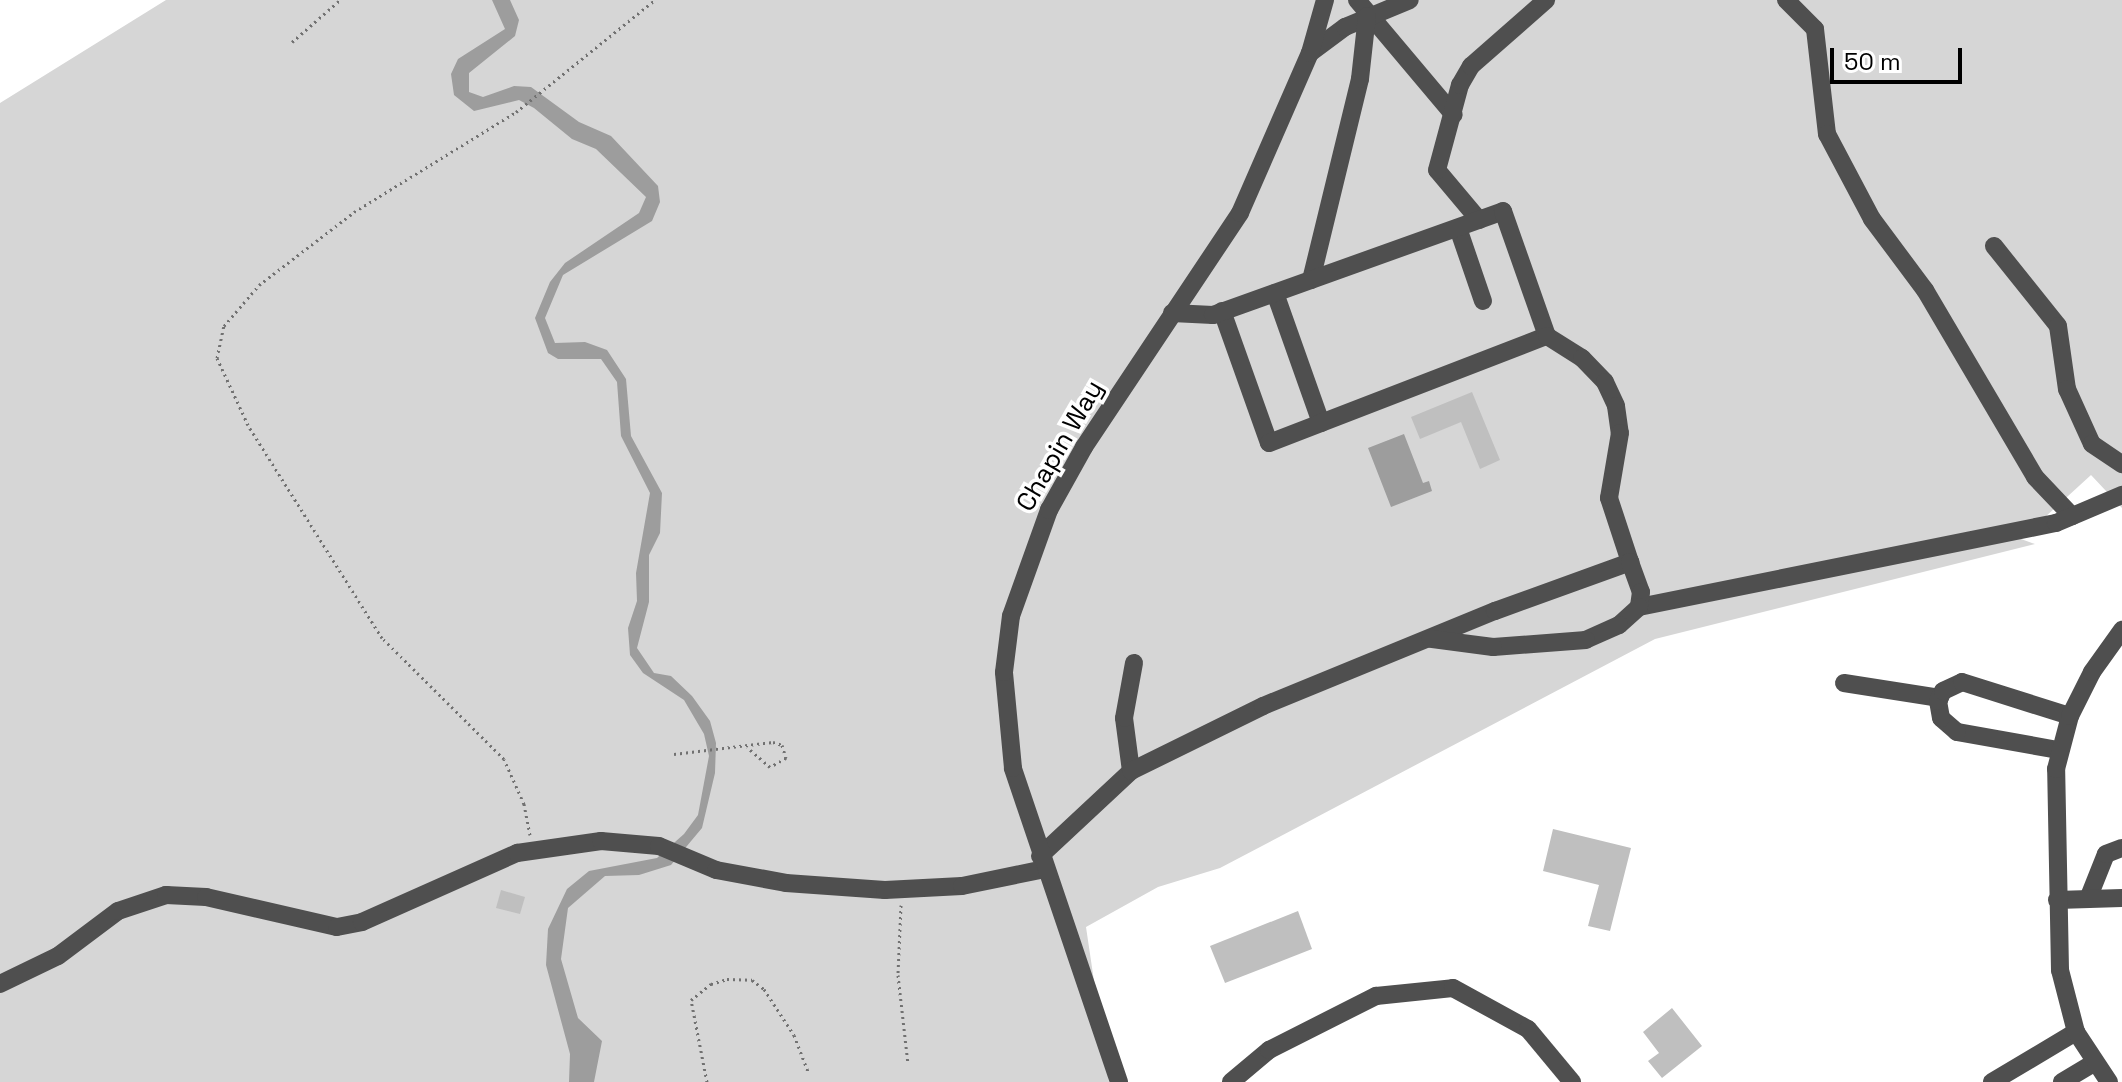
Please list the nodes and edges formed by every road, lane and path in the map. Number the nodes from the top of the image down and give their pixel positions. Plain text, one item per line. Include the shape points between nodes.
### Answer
1 (340, 0) edge
2 (655, 0) edge
3 (1325, 0) edge
4 (1357, 0) edge
5 (1410, 0) edge
6 (1546, 0) edge
7 (1786, 0) edge
8 (1367, 16) junction
9 (292, 42) dead end
10 (1310, 53) junction
11 (1454, 115) junction
12 (1479, 220) junction
13 (1458, 228) junction
14 (1994, 246) dead end
15 (1311, 280) junction
16 (1275, 293) junction
17 (1483, 301) dead end
18 (1222, 311) junction
19 (1172, 313) junction
20 (1547, 336) junction
21 (1321, 423) junction
22 (2122, 464) edge
23 (2122, 495) edge
24 (2072, 516) junction
25 (1630, 562) junction
26 (1639, 607) junction
27 (2122, 630) edge
28 (1431, 639) junction
29 (1134, 663) dead end
30 (1844, 683) dead end
31 (1940, 698) junction
32 (2070, 716) junction
33 (747, 747) junction
34 (2058, 750) junction
35 (674, 754) dead end
36 (1131, 771) junction
37 (2122, 848) edge
38 (532, 850) junction
39 (1042, 863) junction
40 (902, 890) junction
41 (2122, 898) edge
42 (2088, 899) junction
43 (2057, 900) junction
44 (0, 984) edge
45 (2076, 1032) junction
46 (2094, 1063) junction
47 (908, 1064) dead end
48 (808, 1071) dead end
49 (707, 1082) edge
50 (1119, 1082) edge
51 (1231, 1082) edge
52 (1572, 1082) edge
53 (1992, 1082) edge
54 (2062, 1082) edge
55 (2109, 1082) edge

1 - 9 path
2 - 38 path via 516,112 354,212 259,285 224,326 217,358 241,413 382,638 504,759 524,804
3 - 10 street, Chapin Way
4 - 8 street
5 - 8 street
6 - 11 street via 1471,66
7 - 24 street via 1815,29 1827,134 1872,219 1925,290 2035,477
8 - 10 street
8 - 11 street
8 - 15 street via 1362,70
10 - 19 street, Chapin Way via 1240,213
11 - 12 street via 1437,170
12 - 13 street
12 - 20 street via 1503,211
13 - 15 street
13 - 17 street
14 - 22 street via 2058,326 2067,389 2092,444
15 - 16 street
16 - 18 street
16 - 21 street
18 - 19 street
18 - 21 street via 1269,443
19 - 39 street, Chapin Way via 1049,510 1011,616 1004,672 1006,723 1013,768
20 - 21 street
20 - 25 street via 1582,358 1605,382 1616,406 1620,433 1609,498
23 - 24 street
24 - 26 street
25 - 26 street via 1641,592
25 - 28 street
26 - 28 street via 1619,625 1561,645 1493,647
27 - 32 street
28 - 36 street via 1263,706
29 - 36 street via 1124,718
30 - 31 street
31 - 32 street via 1962,682
31 - 34 street via 1941,718 1957,732
32 - 34 street
33 - 33 path via 779,743 786,758 770,767
33 - 35 path
34 - 43 street
36 - 39 street
37 - 42 street via 2106,854
38 - 40 street via 601,841 659,846 687,861 786,883
38 - 44 street via 483,866 362,922 337,927 193,894 153,898 118,911 58,956
39 - 40 street via 962,886
39 - 50 street, Chapin Way
40 - 47 path via 898,975
41 - 42 street
42 - 43 street
43 - 45 street via 2060,970
45 - 46 street
45 - 53 street
46 - 54 street
46 - 55 street
48 - 49 path via 794,1035 764,989 752,980 727,979 691,1000
51 - 52 street via 1269,1050 1376,996 1453,988 1528,1029

